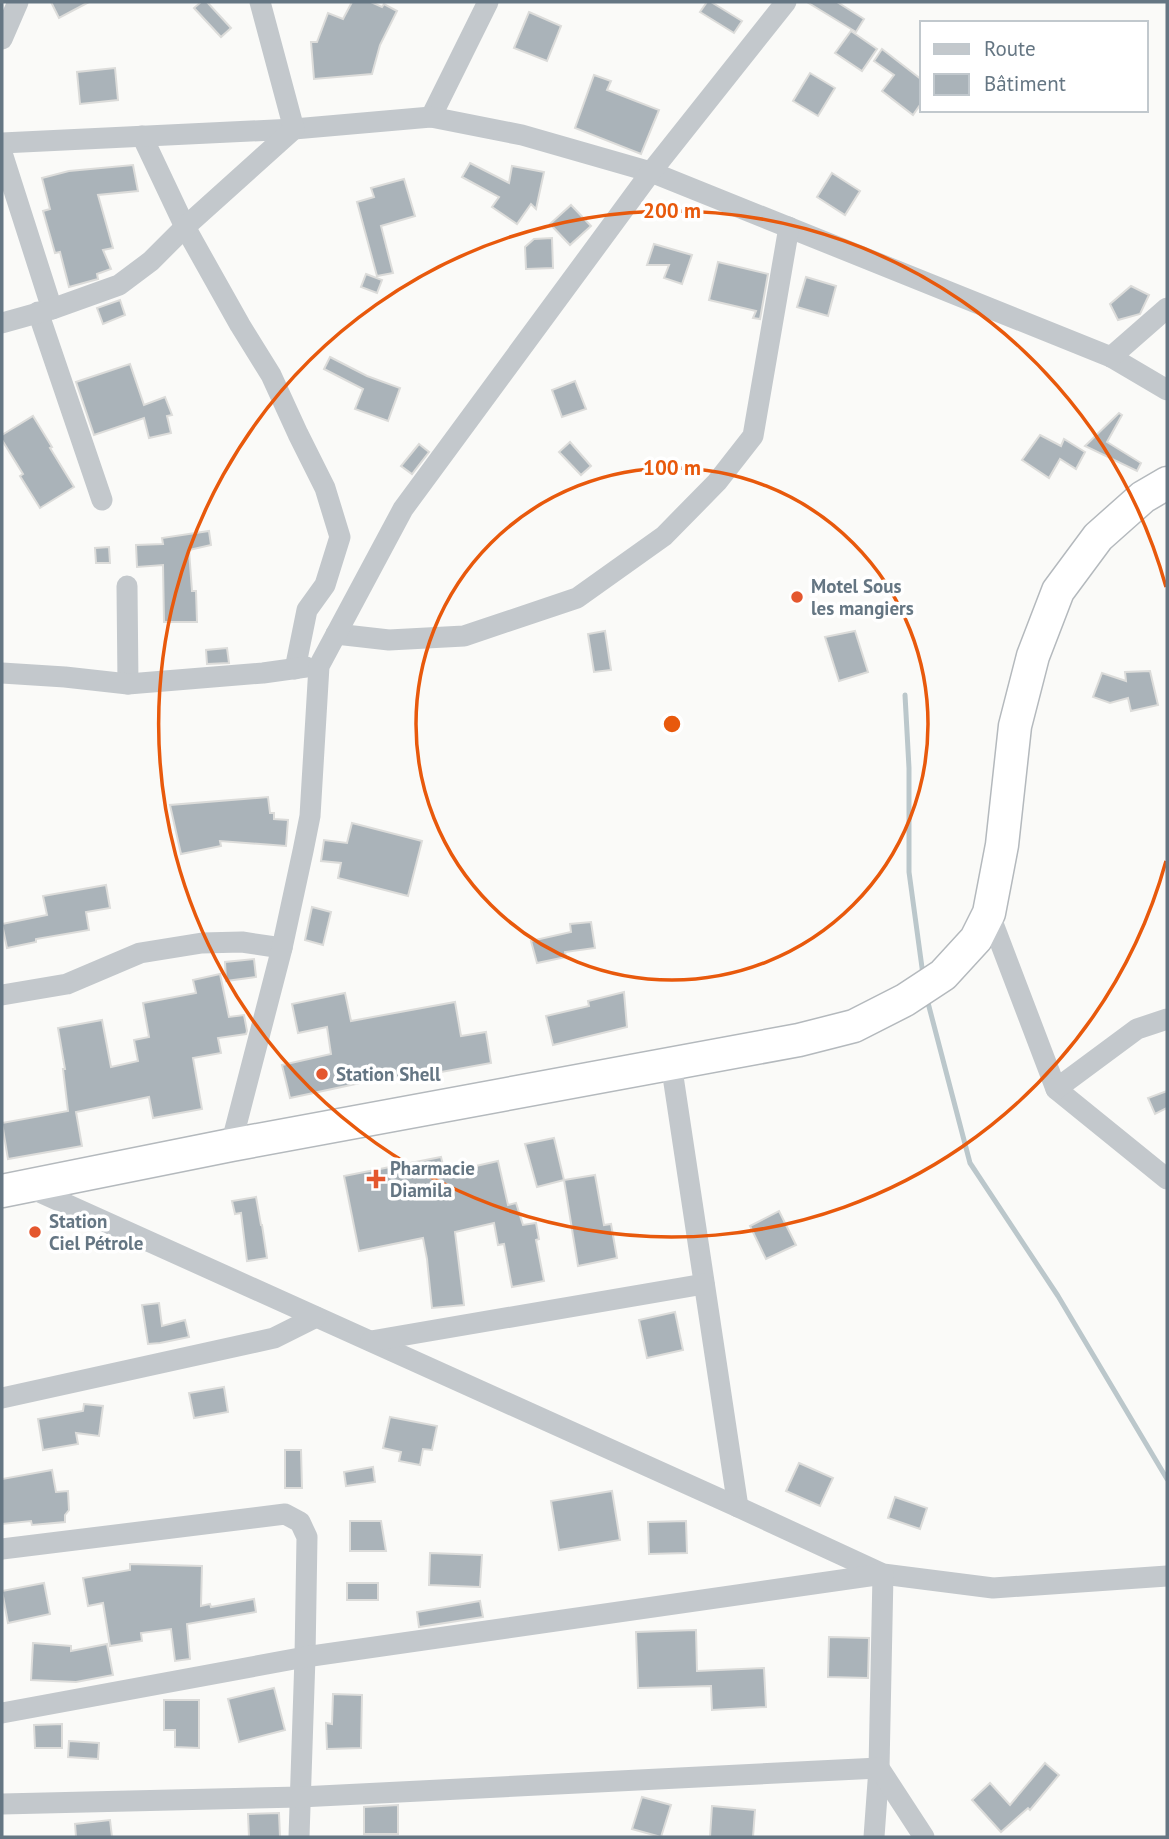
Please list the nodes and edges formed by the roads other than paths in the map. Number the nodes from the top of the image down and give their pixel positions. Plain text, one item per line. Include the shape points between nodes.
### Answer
1 (18, 2) edge
2 (260, 2) edge
3 (488, 2) edge
4 (786, 2) edge
5 (2, 39) edge
6 (430, 117) junction
7 (294, 129) junction
8 (142, 136) junction
9 (2, 143) edge
10 (2, 153) edge
11 (651, 172) junction
12 (185, 227) junction
13 (789, 227) junction
14 (1167, 308) edge
15 (45, 311) junction
16 (2, 323) edge
17 (1111, 357) junction
18 (1167, 390) edge
19 (1167, 483) edge
20 (102, 500) dead end
21 (127, 586) dead end
22 (336, 634) junction
23 (319, 666) junction
24 (295, 669) junction
25 (2, 673) edge
26 (128, 684) junction
27 (983, 926) junction
28 (282, 948) junction
29 (2, 995) edge
30 (1167, 1019) edge
31 (671, 1063) junction
32 (1056, 1088) junction
33 (231, 1145) junction
34 (1167, 1179) edge
35 (14, 1189) edge
36 (704, 1284) junction
37 (316, 1317) junction
38 (371, 1342) junction
39 (2, 1398) edge
40 (738, 1507) junction
41 (2, 1549) edge
42 (883, 1574) junction
43 (1167, 1576) edge
44 (305, 1657) junction
45 (2, 1713) edge
46 (879, 1768) junction
47 (300, 1797) junction
48 (2, 1804) edge
49 (299, 1837) edge
50 (874, 1837) edge
51 (924, 1837) edge

1 - 5 street
2 - 7 street
3 - 6 street
4 - 11 street
6 - 7 street
6 - 11 street via 522,135
7 - 8 street
7 - 12 street
8 - 9 street
8 - 12 street
10 - 15 street
11 - 13 street
11 - 22 street via 403,509
12 - 15 street via 119,285
12 - 24 street via 271,375 325,488 340,537 325,585 307,610
13 - 17 street
13 - 22 street via 753,436 664,536 577,598 464,636 389,640
14 - 17 street
15 - 16 street
15 - 20 street
17 - 18 street
19 - 27 highway via 1143,497 1098,537 1058,591 1033,656 1014,726 1002,845
21 - 26 street
22 - 23 street
23 - 24 street
23 - 28 street via 310,816
24 - 26 street
25 - 26 street
27 - 31 highway via 943,975 854,1026
27 - 32 street
28 - 29 street via 202,943 140,953 67,984
28 - 33 street
30 - 32 street via 1137,1029
31 - 33 highway
31 - 36 street
32 - 34 street
33 - 35 highway
35 - 37 street
36 - 38 street
36 - 40 street
37 - 38 street
37 - 39 street via 274,1338
38 - 40 street
40 - 42 street
41 - 44 street via 285,1514 300,1522 307,1537
42 - 43 street via 993,1588
42 - 44 street
42 - 46 street
44 - 45 street
44 - 47 street
46 - 47 street
46 - 50 street
46 - 51 street
47 - 48 street
47 - 49 street

